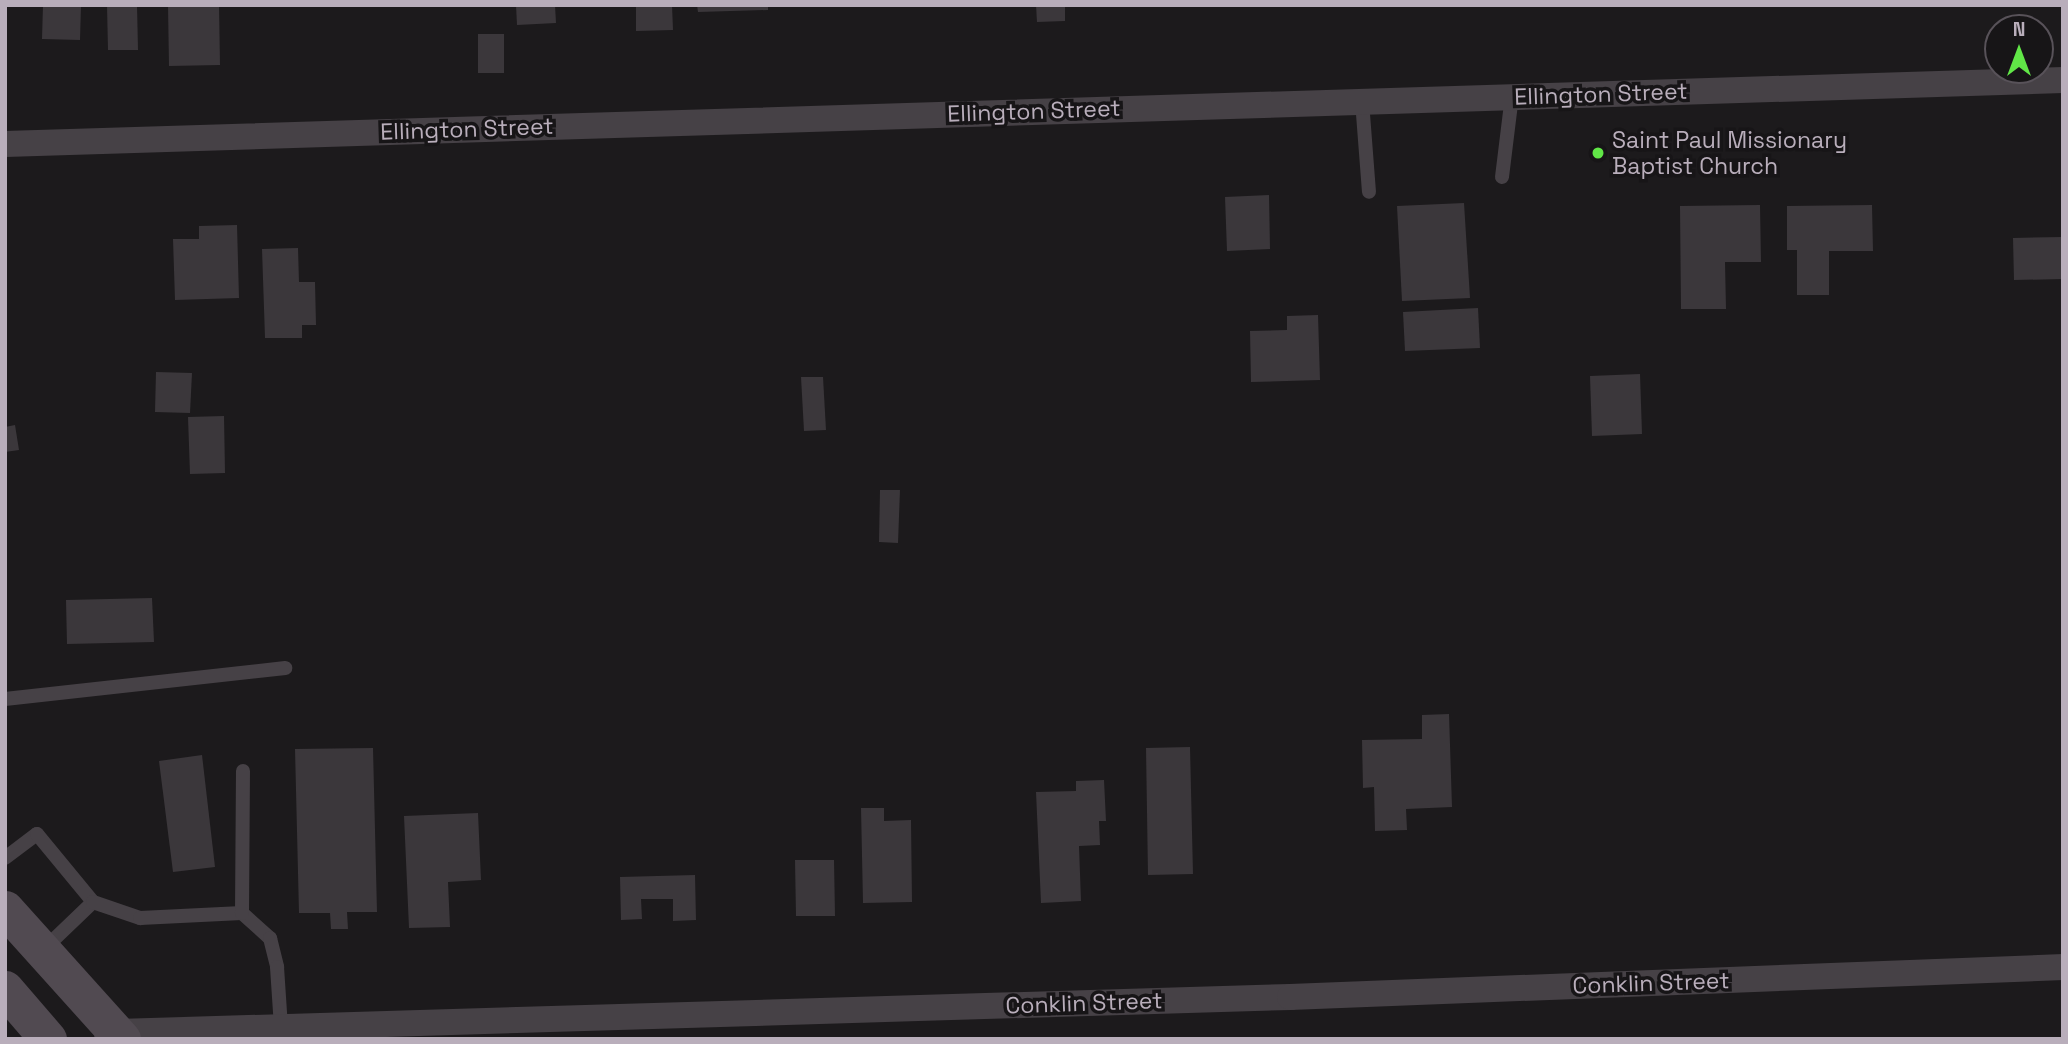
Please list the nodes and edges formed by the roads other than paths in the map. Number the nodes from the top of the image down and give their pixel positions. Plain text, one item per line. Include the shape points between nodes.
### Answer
1 (2063, 80) edge
2 (1512, 96) junction
3 (1362, 101) junction
4 (5, 144) edge
5 (1502, 177) dead end
6 (1370, 192) dead end
7 (285, 668) dead end
8 (5, 699) edge
9 (243, 771) dead end
10 (5, 858) edge
11 (93, 902) junction
12 (5, 909) edge
13 (242, 913) junction
14 (43, 950) junction
15 (2063, 967) edge
16 (5, 989) edge
17 (281, 1027) junction
18 (115, 1037) edge
19 (48, 1039) edge

1 - 2 street, Ellington Street
2 - 3 street, Ellington Street
2 - 5 lane
3 - 4 street, Ellington Street
3 - 6 lane
7 - 8 lane
9 - 13 lane
10 - 11 lane via 37,834
11 - 13 lane via 140,918
11 - 14 lane
12 - 14 main road
13 - 17 lane via 270,938
14 - 18 main road
15 - 17 street, Conklin Street
16 - 19 main road
17 - 18 street, Conklin Street

